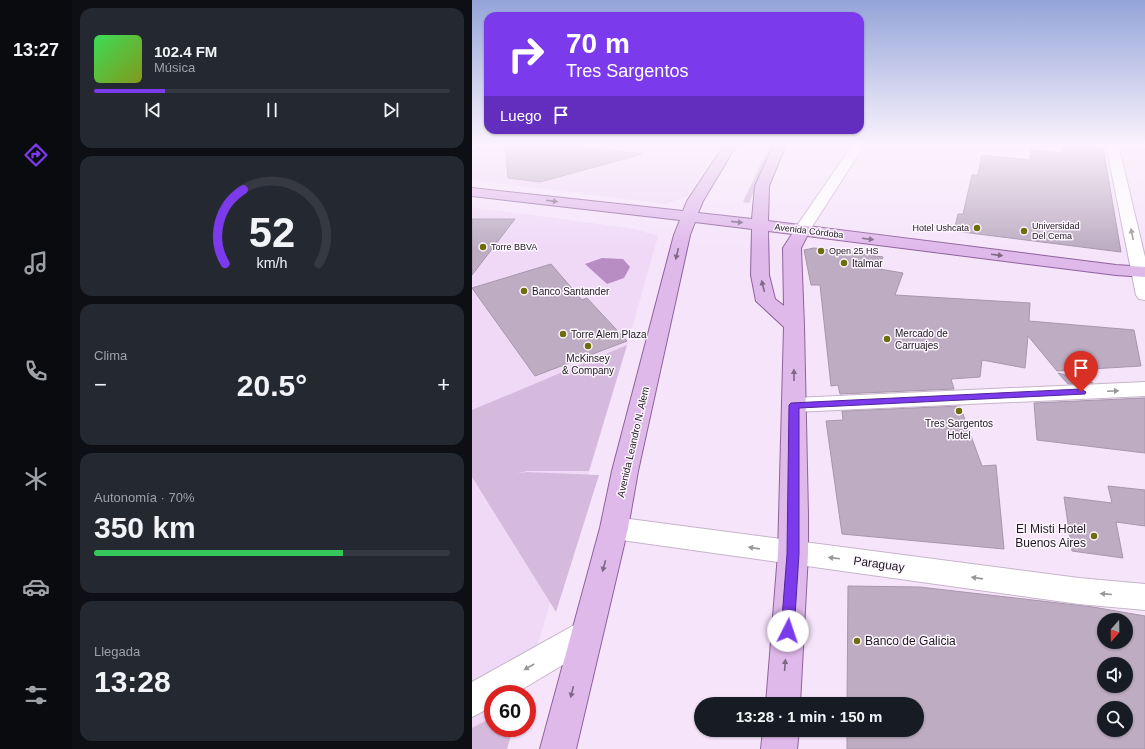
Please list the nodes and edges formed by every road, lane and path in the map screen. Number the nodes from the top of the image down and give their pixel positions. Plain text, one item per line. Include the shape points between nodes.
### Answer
1 (709, 179) edge
2 (765, 179) edge
3 (836, 179) edge
4 (1120, 179) edge
5 (472, 192) edge
6 (687, 217) junction
7 (761, 224) junction
8 (802, 230) junction
9 (1142, 272) edge
10 (1145, 295) edge
11 (794, 325) junction
12 (1145, 389) edge
13 (794, 405) junction
14 (614, 528) junction
15 (793, 554) junction
16 (1145, 597) edge
17 (587, 634) junction
18 (783, 697) edge
19 (472, 700) edge
20 (781, 737) edge
21 (558, 749) edge
22 (780, 749) edge

1 - 6 main road, Avenida Leandro N. Alem
2 - 7 main road via 762,186
3 - 8 street
9 -> 4 street
5 -> 6 main road, Avenida Córdoba
6 -> 7 main road, Avenida Córdoba
6 -> 14 main road, Avenida Leandro N. Alem via 625,471
7 - 8 main road, Avenida Córdoba
11 -> 7 main road via 766,301 760,275
8 -> 9 main road, Avenida Córdoba
8 - 11 main road via 792,248
9 - 10 street
13 -> 11 main road
13 -> 12 street
13 - 15 main road
15 -> 14 street, Paraguay
14 -> 17 main road, Avenida Leandro N. Alem
16 -> 15 street, Paraguay via 1078,591
18 -> 15 main road
17 -> 19 street
17 -> 21 main road, Avenida Leandro N. Alem
20 - 22 main road

